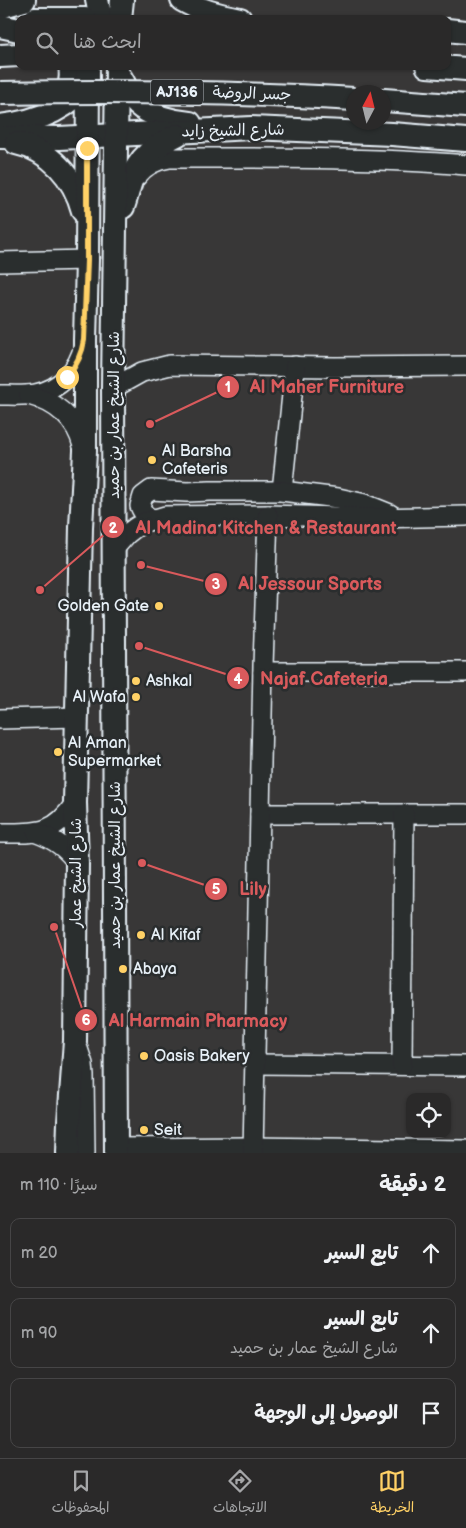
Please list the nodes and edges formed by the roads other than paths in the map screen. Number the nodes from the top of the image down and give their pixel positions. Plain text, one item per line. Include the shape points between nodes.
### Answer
1 (24, 0) edge
2 (95, 0) edge
3 (122, 0) edge
4 (182, 0) edge
5 (0, 7) edge
6 (93, 15) edge
7 (100, 15) edge
8 (120, 15) edge
9 (218, 15) edge
10 (15, 20) edge
11 (0, 22) edge
12 (0, 26) edge
13 (15, 29) edge
14 (451, 30) edge
15 (466, 32) edge
16 (15, 55) edge
17 (0, 56) edge
18 (451, 68) edge
19 (466, 69) edge
20 (70, 70) edge
21 (105, 70) edge
22 (0, 93) edge
23 (346, 98) edge
24 (391, 101) edge
25 (466, 106) edge
26 (58, 110) junction
27 (0, 126) edge
28 (251, 128) junction
29 (184, 132) junction
30 (116, 135) junction
31 (87, 136) junction
32 (0, 137) edge
33 (466, 140) edge
34 (0, 142) edge
35 (466, 165) edge
36 (126, 198) junction
37 (116, 225) junction
38 (87, 226) junction
39 (87, 260) junction
40 (0, 262) edge
41 (84, 340) junction
42 (295, 366) junction
43 (466, 366) edge
44 (113, 388) junction
45 (0, 395) edge
46 (29, 395) junction
47 (85, 451) junction
48 (282, 491) junction
49 (268, 515) junction
50 (396, 516) junction
51 (466, 516) edge
52 (155, 519) junction
53 (113, 550) junction
54 (263, 672) junction
55 (466, 672) edge
56 (78, 717) junction
57 (0, 719) edge
58 (75, 803) junction
59 (260, 814) junction
60 (404, 814) junction
61 (466, 814) edge
62 (0, 833) edge
63 (37, 833) junction
64 (77, 863) junction
65 (75, 1041) junction
66 (256, 1064) junction
67 (402, 1065) junction
68 (466, 1066) edge
69 (116, 1150) edge
70 (253, 1150) edge
71 (466, 1150) edge
72 (68, 1153) edge
73 (85, 1153) edge

1 - 5 main road
2 - 6 main road
2 - 7 main road
3 - 8 main road
4 - 9 main road
10 - 11 main road
12 - 13 main road
14 - 15 main road
16 - 17 main road
18 - 19 main road
20 - 26 main road via 69,89
21 - 26 main road
21 - 28 main road via 140,107 166,119
21 - 30 main road, شارع الشيخ عمار بن حميد via 116,109
21 - 31 main road, شارع الشيخ عمار بن حميد
22 - 23 main road, جسر الروضة / AJ136, bridge via 162,92
24 - 25 main road
26 - 27 main road via 35,119
28 - 29 main road, شارع الشيخ زايد
28 - 33 main road, شارع الشيخ زايد
29 - 30 main road, شارع الشيخ زايد
29 - 36 main road via 146,154 134,171
30 - 31 main road, شارع الشيخ زايد
30 - 37 main road, شارع الشيخ عمار بن حميد
31 - 32 main road, شارع الشيخ زايد
31 - 38 main road, شارع الشيخ عمار بن حميد
34 - 38 main road via 27,146 52,160 75,190
35 - 36 street via 421,161 169,158 154,162 140,172
36 - 37 main road
37 - 44 main road, شارع الشيخ عمار بن حميد
38 - 39 main road, شارع الشيخ عمار بن حميد
39 - 40 street
39 - 41 main road, شارع الشيخ عمار بن حميد
41 - 46 street via 78,361 67,377 53,388
41 - 47 main road, شارع الشيخ عمار بن حميد
42 - 43 street
42 - 44 street via 170,365 142,372
42 - 48 street
44 - 53 main road, شارع الشيخ عمار بن حميد
45 - 46 street
46 - 47 street via 52,403 66,414 77,428
47 - 56 main road, شارع الشيخ عمار بن حميد
48 - 50 street via 338,498
48 - 52 street via 151,490 143,496 140,506 145,515
49 - 50 street
49 - 52 street
49 - 54 street
50 - 51 street
52 - 53 street via 136,527
53 - 69 main road, شارع الشيخ عمار بن حميد
54 - 55 street
54 - 59 street
56 - 57 street
56 - 58 main road, شارع الشيخ عمار بن حميد
58 - 63 street via 63,819
58 - 64 main road, شارع الشيخ عمار
59 - 60 street
59 - 66 street
60 - 61 street
60 - 67 street
62 - 63 street
63 - 64 street via 63,846
64 - 65 main road, شارع الشيخ عمار
65 - 72 main road, شارع الشيخ عمار
65 - 73 street via 83,1064
66 - 67 street
66 - 70 street
67 - 68 street
69 - 70 street
70 - 71 street

